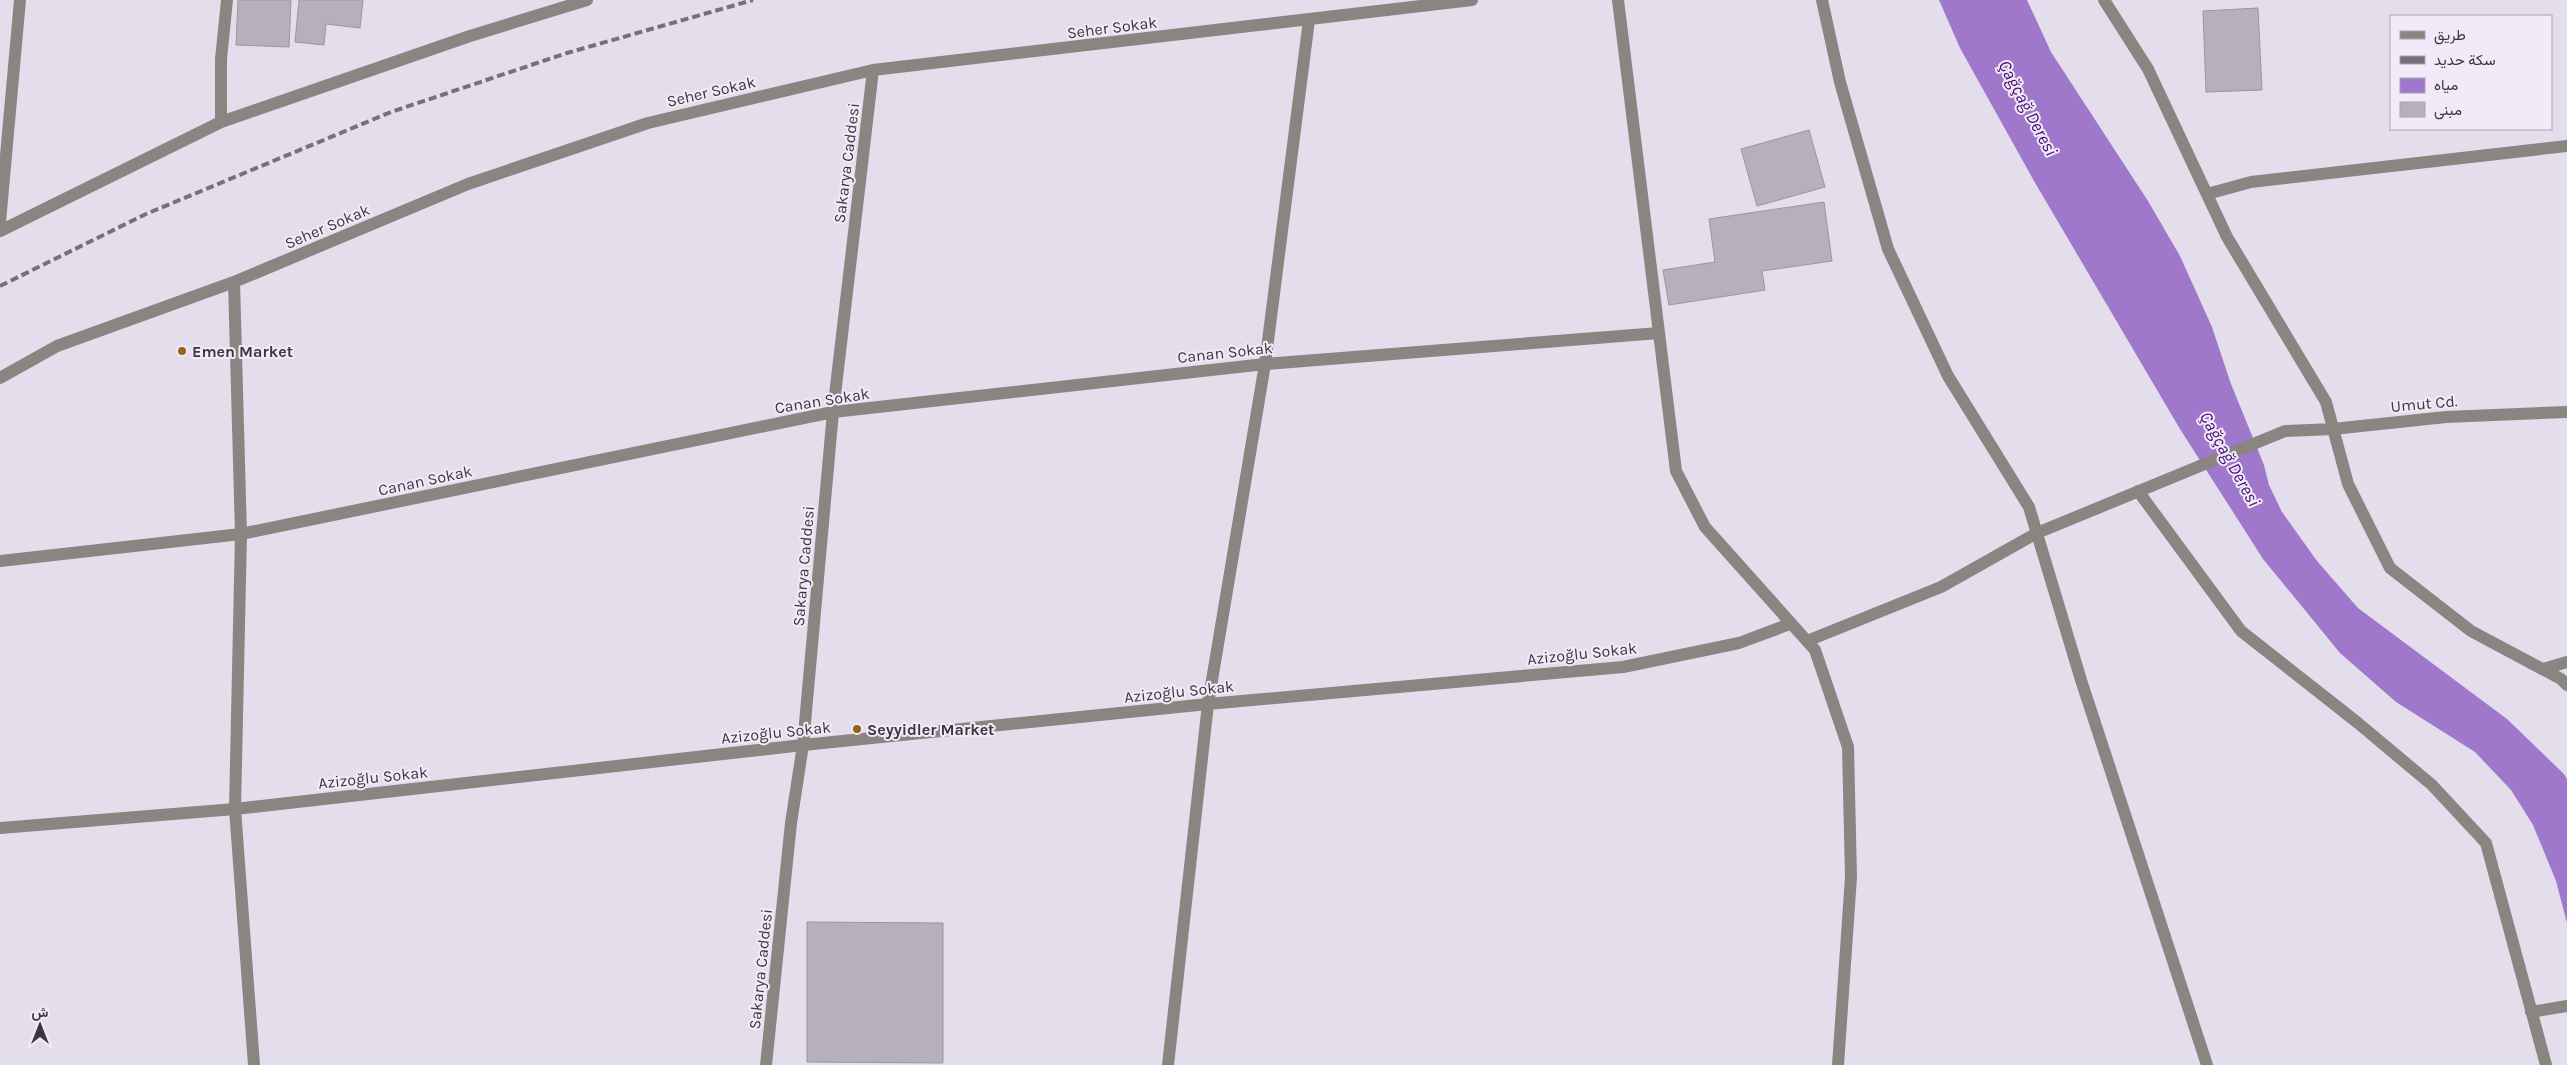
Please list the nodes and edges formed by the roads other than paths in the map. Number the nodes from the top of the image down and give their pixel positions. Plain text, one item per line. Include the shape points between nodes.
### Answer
1 (20, 0) edge
2 (227, 0) edge
3 (587, 0) edge
4 (1472, 0) edge
5 (1618, 0) edge
6 (1822, 0) edge
7 (2104, 0) edge
8 (554, 5) edge
9 (1310, 20) junction
10 (873, 70) junction
11 (221, 122) junction
12 (2567, 146) edge
13 (2207, 194) junction
14 (0, 222) edge
15 (0, 231) edge
16 (234, 282) junction
17 (1659, 333) junction
18 (1265, 364) junction
19 (0, 378) edge
20 (833, 412) junction
21 (2567, 412) edge
22 (2333, 429) junction
23 (2138, 491) junction
24 (2037, 533) junction
25 (241, 534) junction
26 (0, 561) edge
27 (1790, 624) junction
28 (1807, 641) junction
29 (2567, 662) edge
30 (2543, 669) junction
31 (2567, 684) edge
32 (1208, 704) junction
33 (803, 745) junction
34 (235, 809) junction
35 (0, 828) edge
36 (2566, 1006) edge
37 (2532, 1012) junction
38 (254, 1065) edge
39 (766, 1065) edge
40 (1168, 1065) edge
41 (1838, 1065) edge
42 (2207, 1065) edge
43 (2546, 1065) edge

1 - 14 street
2 - 11 street via 221,58
3 - 8 street
4 - 9 street, Seher Sokak
5 - 17 street
6 - 24 street via 1840,82 1888,249 1948,376 2029,507
7 - 13 street via 2148,69
8 - 11 street
9 - 10 street, Seher Sokak
9 - 18 street
10 - 16 street, Seher Sokak via 648,123 468,184
10 - 20 street, Sakarya Caddesi
11 - 15 street
12 - 13 street via 2250,182
13 - 22 street via 2227,237 2326,402
16 - 19 street, Seher Sokak via 57,346
16 - 25 street
17 - 18 street, Canan Sokak
17 - 27 street via 1676,471 1705,527
18 - 20 street, Canan Sokak
18 - 32 street
20 - 25 street, Canan Sokak
20 - 33 street, Sakarya Caddesi
21 - 22 street, Umut Cd. via 2446,417
22 - 23 street, Umut Cd. via 2285,431
22 - 30 street via 2348,484 2390,568 2472,631
23 - 24 street, Umut Cd.
23 - 37 street via 2241,631 2432,785 2486,843
24 - 28 street, Umut Cd. via 1941,587
24 - 42 street via 2081,680
25 - 26 street, Canan Sokak
25 - 34 street
27 - 28 street
27 - 32 street, Azizoğlu Sokak via 1739,643 1623,667
28 - 41 street via 1815,650 1848,747 1851,877
29 - 30 street
30 - 31 street
32 - 33 street, Azizoğlu Sokak
32 - 40 street
33 - 34 street, Azizoğlu Sokak
33 - 39 street, Sakarya Caddesi
34 - 35 street, Azizoğlu Sokak
34 - 38 street
36 - 37 street
37 - 43 street

